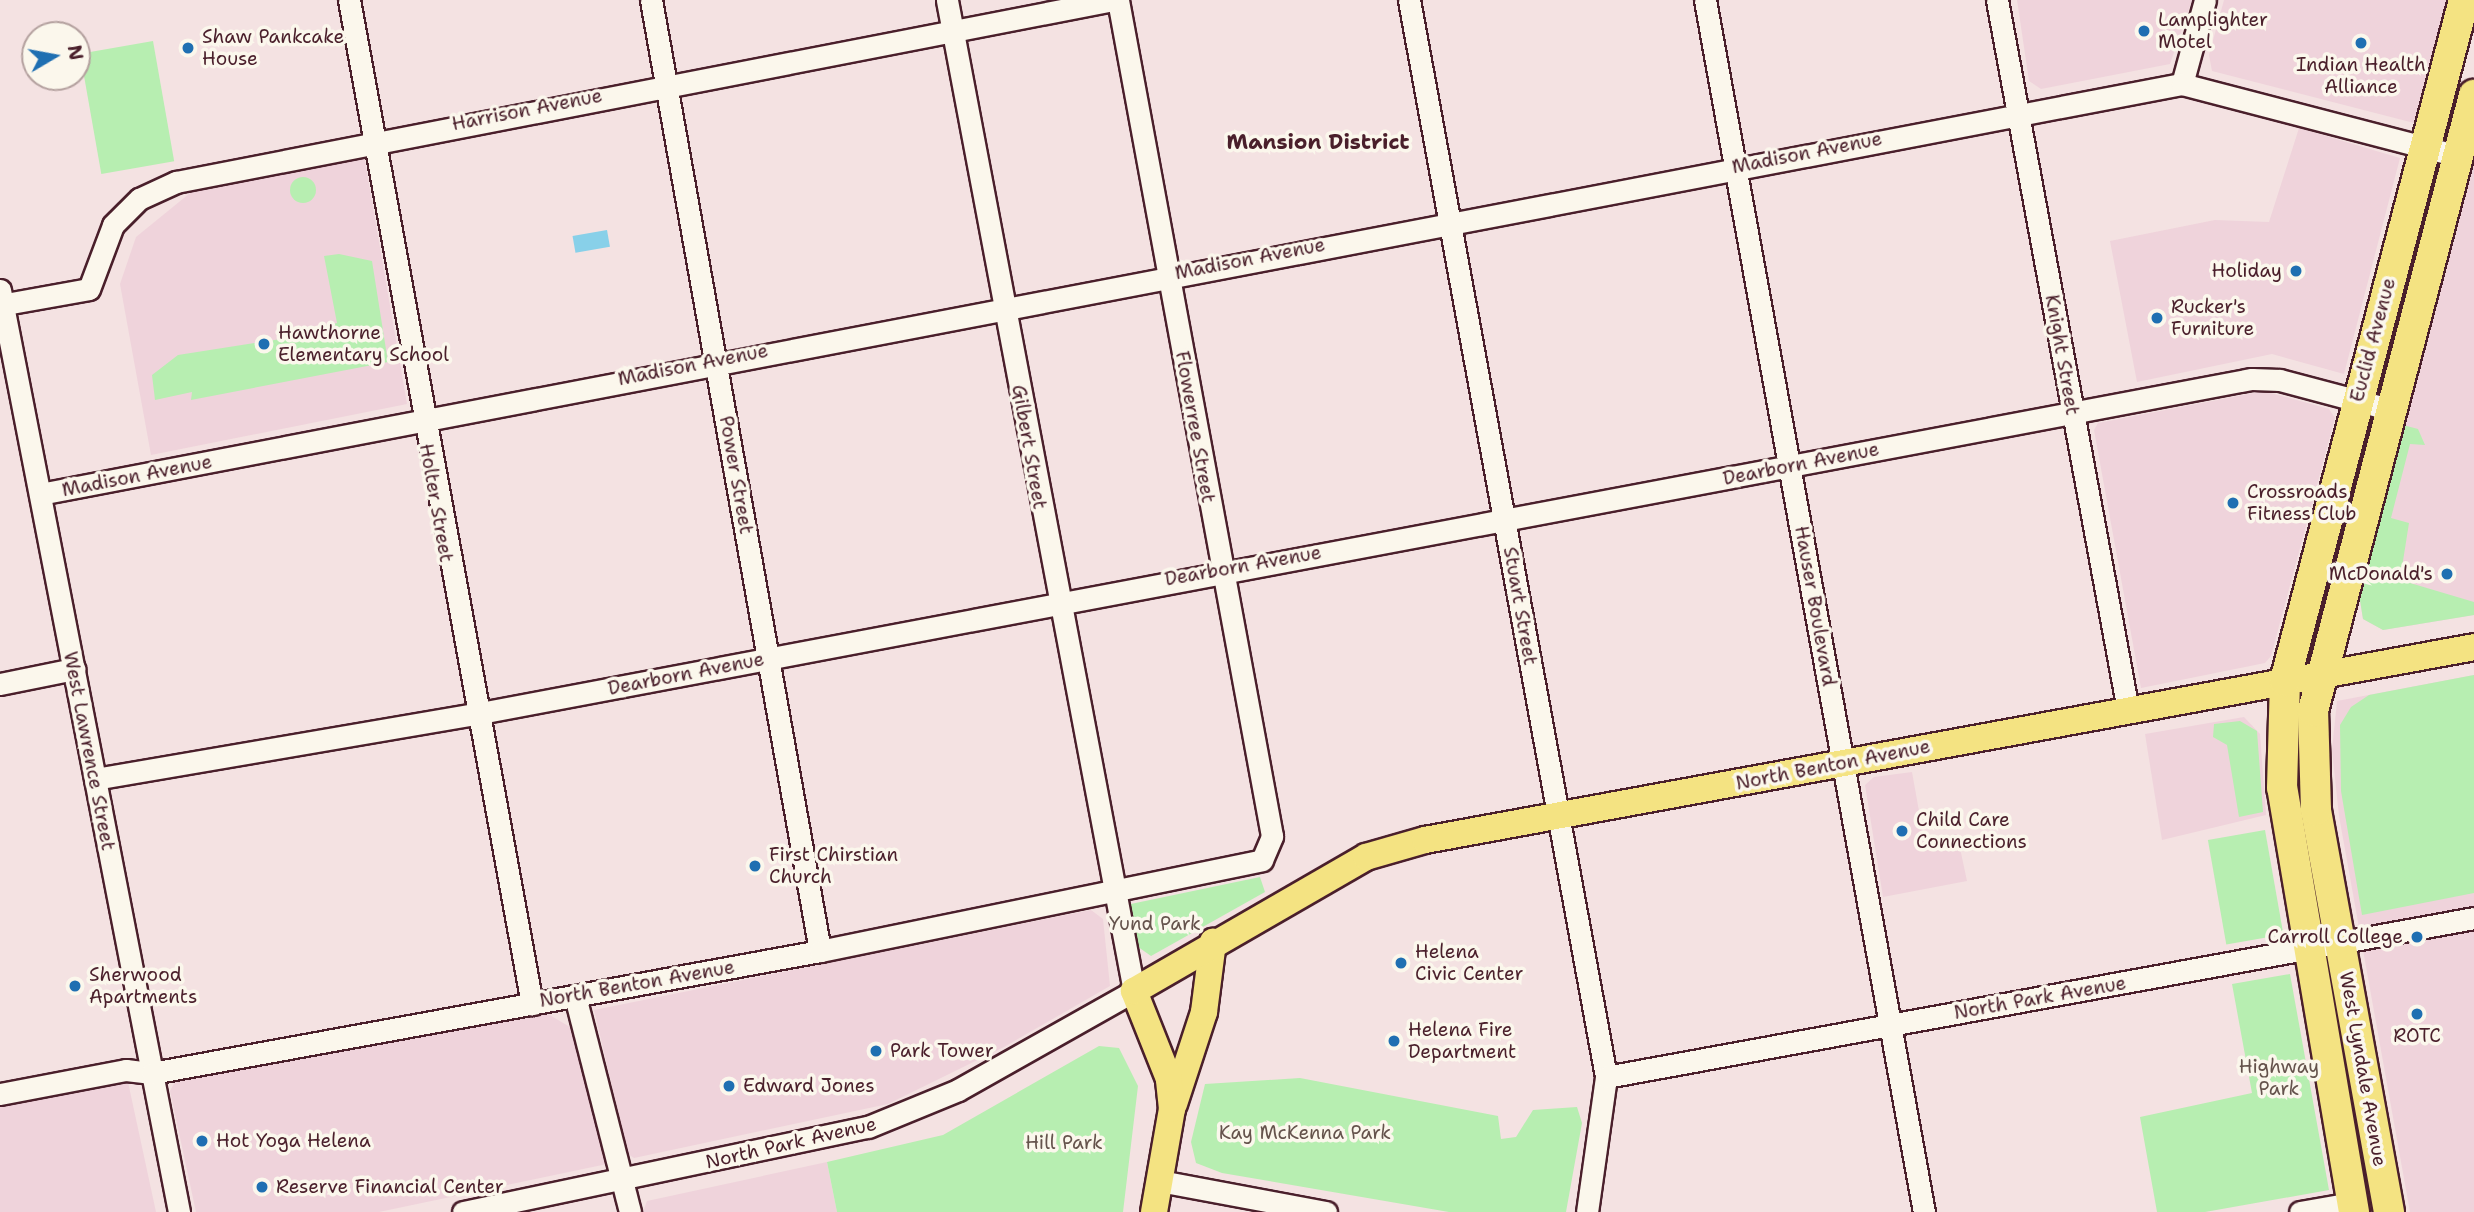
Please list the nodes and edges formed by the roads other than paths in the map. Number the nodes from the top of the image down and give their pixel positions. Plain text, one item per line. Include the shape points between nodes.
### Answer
1 (349, 0) edge
2 (651, 0) edge
3 (947, 0) edge
4 (1112, 0) edge
5 (1118, 0) edge
6 (1409, 0) edge
7 (1705, 0) edge
8 (1997, 0) edge
9 (2205, 0) edge
10 (2464, 0) edge
11 (953, 30) junction
12 (665, 82) junction
13 (2182, 84) junction
14 (2474, 95) edge
15 (2018, 111) junction
16 (373, 141) junction
17 (2425, 147) junction
18 (2458, 156) junction
19 (1736, 167) junction
20 (1450, 221) junction
21 (1167, 274) junction
22 (1, 300) edge
23 (1004, 306) junction
24 (717, 361) junction
25 (2357, 399) junction
26 (2389, 409) junction
27 (2072, 412) junction
28 (421, 418) junction
29 (1790, 466) junction
30 (40, 494) junction
31 (1505, 519) junction
32 (1220, 569) junction
33 (1056, 600) junction
34 (2474, 647) edge
35 (768, 658) junction
36 (74, 669) junction
37 (2317, 677) junction
38 (2285, 681) junction
39 (0, 684) edge
40 (2128, 710) junction
41 (475, 713) junction
42 (1844, 764) junction
43 (95, 779) junction
44 (1558, 816) junction
45 (1268, 853) joint
46 (1111, 894) junction
47 (2474, 918) edge
48 (1213, 942) junction
49 (2340, 942) junction
50 (2306, 950) junction
51 (820, 951) junction
52 (1134, 992) junction
53 (575, 996) junction
54 (532, 1004) junction
55 (1891, 1025) junction
56 (152, 1073) junction
57 (1606, 1077) junction
58 (0, 1094) edge
59 (1172, 1109) junction
60 (624, 1181) junction
61 (1160, 1181) junction
62 (2353, 1207) edge
63 (179, 1212) edge
64 (463, 1212) edge
65 (630, 1212) edge
66 (1154, 1212) edge
67 (1326, 1212) edge
68 (1587, 1212) edge
69 (1924, 1212) edge
70 (2300, 1212) edge
71 (2389, 1212) edge

1 - 16 street, Holter Street
2 - 12 street, Power Street
3 - 11 street, Gilbert Street
4 - 11 street, Harrison Avenue
5 - 21 street, Flowerree Street
6 - 20 street, Stuart Street
7 - 19 street, Hauser Boulevard
8 - 15 street, Knight Street
9 - 13 street
10 - 17 highway, Euclid Avenue
11 - 12 street, Harrison Avenue
11 - 23 street, Gilbert Street
12 - 16 street, Harrison Avenue
12 - 24 street, Power Street
13 - 15 street, Madison Avenue
13 - 17 street, Madison Avenue
14 - 18 highway, Euclid Avenue
15 - 19 street, Madison Avenue
15 - 27 street, Knight Street
16 - 22 street, Harrison Avenue via 156,190 113,225 89,289
16 - 28 street, Holter Street
17 - 18 street, Madison Avenue
17 - 25 highway, Euclid Avenue
18 - 26 highway, Euclid Avenue
19 - 20 street, Madison Avenue
19 - 29 street, Hauser Boulevard
20 - 21 street, Madison Avenue
20 - 31 street, Stuart Street
21 - 23 street, Madison Avenue
21 - 32 street, Flowerree Street
22 - 30 street, West Lawrence Street
23 - 24 street, Madison Avenue
23 - 33 street, Gilbert Street
24 - 28 street, Madison Avenue
24 - 35 street, Power Street
25 - 26 street, Dearborn Avenue
25 - 27 street, Dearborn Avenue via 2252,379
25 - 38 highway, Euclid Avenue
26 - 37 highway, Euclid Avenue
27 - 29 street, Dearborn Avenue
27 - 40 street, Knight Street
28 - 30 street, Madison Avenue
28 - 41 street, Holter Street
29 - 31 street, Dearborn Avenue
29 - 42 street, Hauser Boulevard
30 - 36 street, West Lawrence Street
31 - 32 street, Dearborn Avenue
31 - 44 street, Stuart Street
32 - 33 street, Dearborn Avenue
32 - 45 street, Flowerree Street via 1272,836
33 - 35 street, Dearborn Avenue
33 - 46 street, Gilbert Street
34 - 37 main road, North Benton Avenue
35 - 41 street, Dearborn Avenue
35 - 51 street, Power Street
36 - 39 street
36 - 43 street, West Lawrence Street
37 - 38 main road, North Benton Avenue
37 - 49 highway, West Lyndale Avenue via 2312,774
38 - 40 main road, North Benton Avenue
38 - 50 highway, West Lyndale Avenue via 2282,788
40 - 42 main road, North Benton Avenue
41 - 43 street, Dearborn Avenue
41 - 54 street, Holter Street
42 - 44 main road, North Benton Avenue
42 - 55 street, Hauser Boulevard
43 - 56 street, West Lawrence Street
44 - 48 main road, North Benton Avenue via 1366,857
44 - 57 street, Stuart Street
45 - 46 street, North Benton Avenue via 1254,864
46 - 51 street, North Benton Avenue
46 - 52 street
47 - 49 street, North Park Avenue
48 - 52 main road, North Park Avenue
48 - 59 main road via 1204,1012
49 - 50 street, North Park Avenue
49 - 71 highway, West Lyndale Avenue
50 - 55 street, North Park Avenue
50 - 62 highway, West Lyndale Avenue
51 - 53 street, North Benton Avenue
52 - 59 main road via 1166,1066
52 - 60 street, North Park Avenue via 958,1090 868,1127
53 - 54 street, North Benton Avenue
53 - 60 street
54 - 56 street, North Benton Avenue
55 - 57 street, North Park Avenue
55 - 69 street, Hauser Boulevard
56 - 58 street, North Benton Avenue via 126,1070
56 - 63 street, West Lawrence Street
57 - 68 street, Stuart Street
59 - 61 main road
60 - 64 street, North Park Avenue
60 - 65 street
61 - 66 main road
61 - 67 street
62 - 70 street

